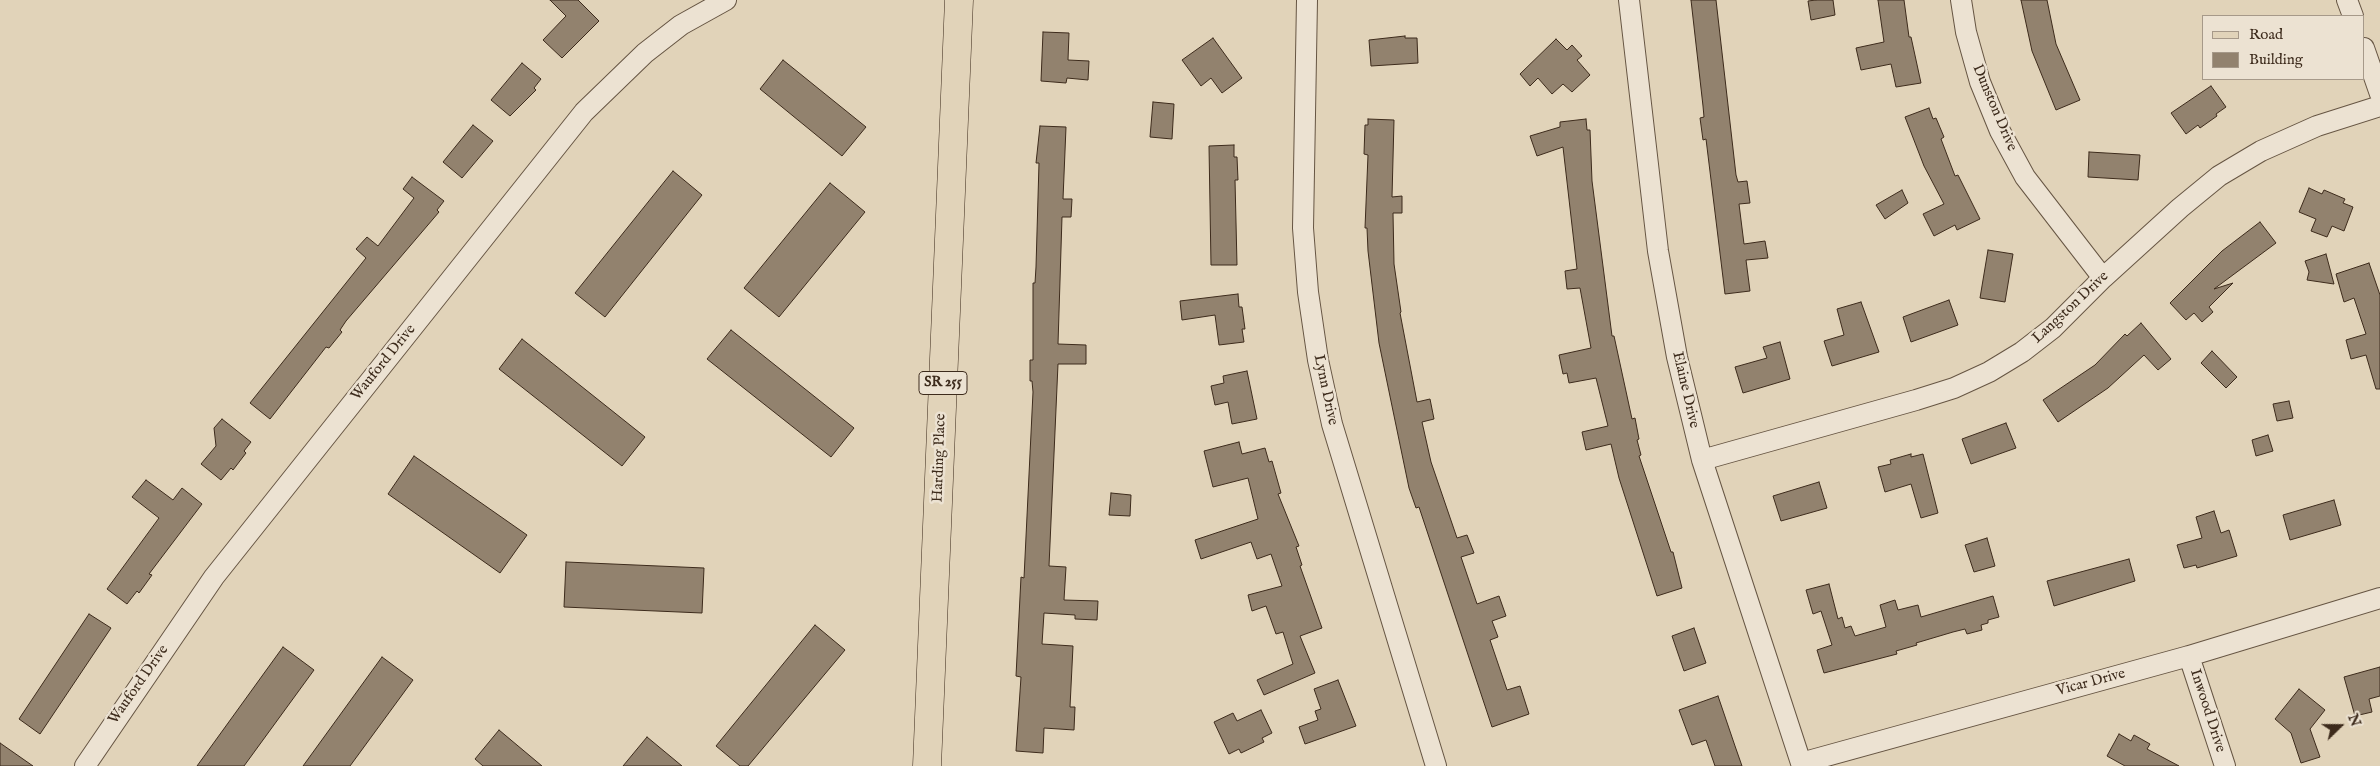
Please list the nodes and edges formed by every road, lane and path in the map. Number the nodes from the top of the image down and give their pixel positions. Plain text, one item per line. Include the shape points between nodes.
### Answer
1 (726, 0) edge
2 (959, 0) edge
3 (1307, 0) edge
4 (1629, 0) edge
5 (1961, 0) edge
6 (2347, 0) edge
7 (2353, 15) edge
8 (2365, 51) edge
9 (2380, 94) edge
10 (2380, 106) edge
11 (2103, 278) junction
12 (1702, 460) junction
13 (2380, 598) edge
14 (2189, 656) junction
15 (1434, 765) edge
16 (1802, 765) edge
17 (85, 766) edge
18 (927, 766) edge
19 (2225, 766) edge

1 - 17 street, Wauford Drive via 681,25 645,53 584,112 214,577
2 - 18 main road, Harding Place / SR 255
3 - 15 street, Lynn Drive via 1303,228 1318,360 1332,424
4 - 12 street, Elaine Drive via 1658,251 1677,357
5 - 11 street, Dunston Drive via 1980,82 2000,131 2025,177
6 - 7 street
8 - 9 street
10 - 11 street, Langston Drive via 2317,126 2261,151 2219,176
11 - 12 street, Langston Drive via 2053,328 2022,352 1954,388
12 - 16 street, Elaine Drive
13 - 14 street, Vicar Drive
14 - 16 street, Vicar Drive
14 - 19 street, Inwood Drive

